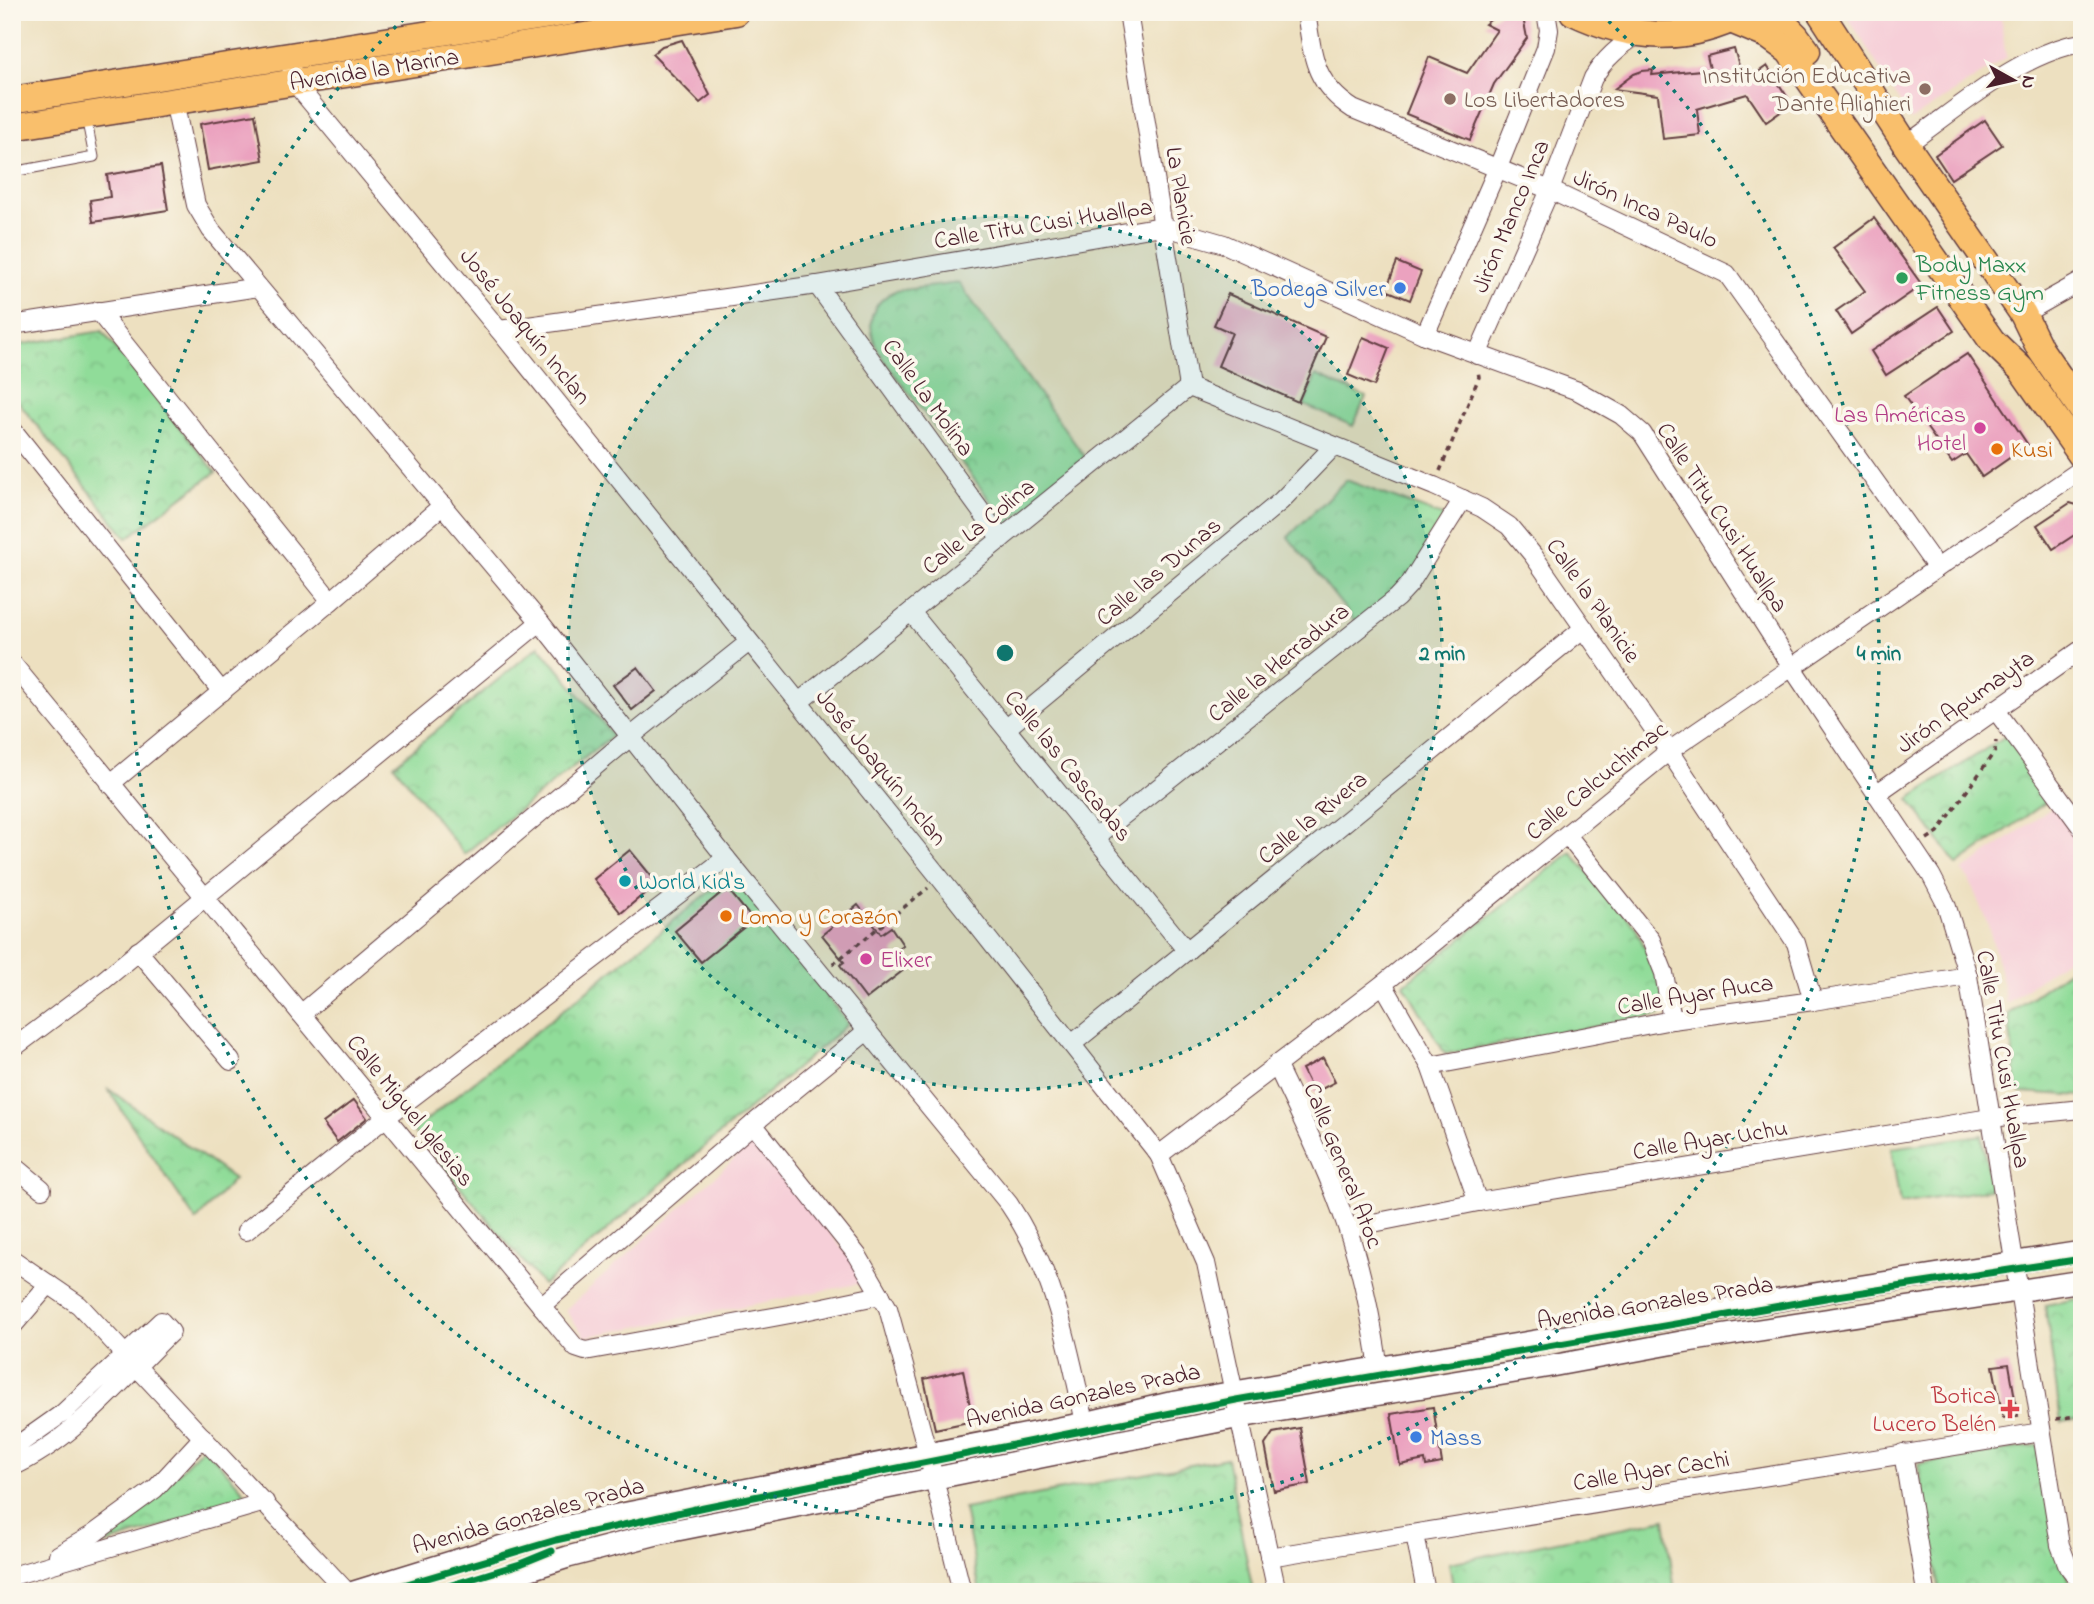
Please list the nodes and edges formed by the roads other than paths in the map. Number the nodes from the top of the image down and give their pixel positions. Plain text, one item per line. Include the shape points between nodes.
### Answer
1 (569, 12) edge
2 (736, 12) edge
3 (1128, 12) edge
4 (1306, 12) edge
5 (1546, 12) edge
6 (1573, 12) edge
7 (1772, 12) edge
8 (1799, 12) edge
9 (1820, 12) edge
10 (521, 16) edge
11 (1739, 16) edge
12 (1639, 34) junction
13 (2082, 43) edge
14 (289, 55) junction
15 (294, 82) junction
16 (12, 100) edge
17 (174, 101) junction
18 (86, 115) junction
19 (12, 127) edge
20 (1906, 145) junction
21 (1497, 170) junction
22 (12, 172) edge
23 (1550, 190) junction
24 (1162, 226) junction
25 (2082, 281) edge
26 (817, 285) junction
27 (258, 287) junction
28 (98, 311) junction
29 (12, 325) edge
30 (499, 330) junction
31 (1425, 335) junction
32 (2025, 344) junction
33 (1477, 355) junction
34 (1189, 387) junction
35 (2082, 410) edge
36 (12, 429) edge
37 (1334, 446) junction
38 (2082, 456) edge
39 (2082, 469) edge
40 (1463, 499) junction
41 (443, 505) junction
42 (1001, 539) junction
43 (1937, 568) junction
44 (331, 601) junction
45 (911, 612) junction
46 (540, 622) junction
47 (1584, 628) junction
48 (749, 642) junction
49 (2082, 649) edge
50 (12, 663) edge
51 (1791, 666) junction
52 (222, 692) junction
53 (799, 702) junction
54 (1995, 709) junction
55 (1008, 727) junction
56 (629, 738) junction
57 (1669, 751) junction
58 (110, 784) junction
59 (1876, 794) junction
60 (2082, 828) edge
61 (1566, 835) junction
62 (1095, 838) junction
63 (726, 858) junction
64 (204, 897) junction
65 (138, 951) junction
66 (1187, 951) junction
67 (1968, 976) junction
68 (1383, 984) junction
69 (1813, 1001) junction
70 (300, 1014) junction
71 (1672, 1020) junction
72 (867, 1031) junction
73 (1072, 1044) junction
74 (12, 1049) edge
75 (231, 1061) dead end
76 (1276, 1064) junction
77 (1430, 1066) junction
78 (2082, 1109) edge
79 (385, 1118) junction
80 (1990, 1118) junction
81 (752, 1124) junction
82 (1159, 1155) junction
83 (12, 1164) edge
84 (42, 1189) dead end
85 (1478, 1202) junction
86 (1348, 1228) junction
87 (246, 1231) dead end
88 (2082, 1252) edge
89 (12, 1259) edge
90 (2015, 1264) junction
91 (2082, 1281) edge
92 (50, 1284) junction
93 (2019, 1290) junction
94 (881, 1295) junction
95 (541, 1306) junction
96 (12, 1327) edge
97 (131, 1360) junction
98 (1378, 1369) junction
99 (1234, 1391) junction
100 (1240, 1417) junction
101 (1085, 1423) junction
102 (2040, 1427) junction
103 (204, 1437) junction
104 (12, 1449) edge
105 (1903, 1453) junction
106 (928, 1454) junction
107 (12, 1467) edge
108 (934, 1480) junction
109 (265, 1502) junction
110 (1415, 1534) junction
111 (512, 1544) junction
112 (1269, 1557) junction
113 (522, 1572) junction
114 (20, 1574) edge
115 (2082, 1584) edge
116 (347, 1592) edge
117 (354, 1592) edge
118 (458, 1592) edge
119 (962, 1592) edge
120 (1277, 1592) edge
121 (1426, 1592) edge
122 (1927, 1592) edge

1 - 10 main road, Avenida la Marina
2 - 15 main road, Avenida la Marina
3 - 24 street, La Planicie
4 - 21 street, Jirón Inca Paulo via 1318,71 1335,97 1353,109
5 - 21 street, Jirón Manco Inca via 1546,48
6 - 12 main road via 1602,26
7 - 32 main road via 1796,36
8 - 32 main road via 1806,29
9 - 20 main road
10 - 14 main road, Avenida la Marina
11 - 12 main road via 1701,30
11 - 32 main road via 1789,51 1992,341
12 - 23 street, Jirón Manco Inca via 1602,62
13 - 20 street via 2035,57
14 - 15 street, José Joaquín Inclan
14 - 16 main road, Avenida la Marina
15 - 17 main road, Avenida la Marina
15 - 30 street, José Joaquín Inclan
17 - 18 main road, Avenida la Marina
17 - 27 street via 199,213
18 - 19 main road, Avenida la Marina
18 - 22 lane via 93,157
20 - 32 main road
21 - 23 street, Jirón Inca Paulo
21 - 31 street, Jirón Manco Inca
23 - 33 street, Jirón Manco Inca
23 - 43 street, Jirón Inca Paulo via 1727,274
24 - 26 street, Calle Titu Cusi Huallpa
24 - 31 street, Calle Titu Cusi Huallpa via 1224,244
24 - 34 street, La Planicie
25 - 32 street
26 - 30 street, Calle Titu Cusi Huallpa
26 - 42 street, Calle La Molina
27 - 28 street
27 - 41 street
28 - 29 street
28 - 44 street
30 - 48 street, José Joaquín Inclan
31 - 33 street, Calle Titu Cusi Huallpa
32 - 35 main road
32 - 38 main road
33 - 51 street, Calle Titu Cusi Huallpa via 1578,391 1621,415 1642,433
34 - 37 street, Calle la Planicie
34 - 42 street, Calle La Colina
36 - 52 street
37 - 40 street, Calle la Planicie
37 - 55 street, Calle las Dunas via 1281,501
39 - 43 street, Calle Calcuchimac
40 - 47 street, Calle la Planicie via 1495,516 1521,539
40 - 62 street, Calle la Herradura via 1398,598
41 - 44 street
41 - 46 street
42 - 45 street, Calle La Colina
43 - 51 street, Calle Calcuchimac
44 - 52 street
45 - 53 street, Calle La Colina
45 - 55 street, Calle las Cascadas
46 - 56 street
46 - 64 street
47 - 57 street, Calle la Planicie
47 - 66 street, Calle la Rivera
48 - 53 street, José Joaquín Inclan
48 - 56 street
49 - 54 street, Jirón Apumayta
50 - 58 street, Calle Miguel Iglesias
51 - 57 street, Calle Calcuchimac
51 - 59 street, Calle Titu Cusi Huallpa
52 - 58 street
53 - 73 street, José Joaquín Inclan
54 - 59 street, Jirón Apumayta
54 - 60 street
55 - 62 street, Calle las Cascadas
56 - 63 street
56 - 70 street
57 - 61 street, Calle Calcuchimac
57 - 69 street, Calle la Planicie via 1796,943
58 - 64 street, Calle Miguel Iglesias
59 - 67 street, Calle Titu Cusi Huallpa via 1942,895
61 - 68 street, Calle Calcuchimac
61 - 71 street via 1651,940 1664,972
62 - 66 street, Calle las Cascadas
63 - 72 street
63 - 79 street
64 - 65 street
64 - 70 street, Calle Miguel Iglesias
65 - 74 street
65 - 75 street
66 - 73 street, Calle la Rivera
67 - 69 street, Calle Ayar Auca
67 - 80 street, Calle Titu Cusi Huallpa
68 - 76 street, Calle Calcuchimac
68 - 77 street
69 - 71 street, Calle Ayar Auca
70 - 79 street, Calle Miguel Iglesias
71 - 77 street, Calle Ayar Auca
72 - 81 street
72 - 101 street via 1010,1204 1027,1234 1061,1314
73 - 82 street, José Joaquín Inclan
76 - 82 street, Calle Calcuchimac
76 - 86 street, Calle General Atoc
77 - 85 street
78 - 80 street, Calle Ayar Uchu
79 - 87 street
79 - 95 street, Calle Miguel Iglesias
80 - 85 street, Calle Ayar Uchu
80 - 90 street, Calle Titu Cusi Huallpa
81 - 94 street via 858,1256
81 - 95 street
82 - 99 street, José Joaquín Inclan via 1206,1263
83 - 84 street
85 - 86 street, Calle Ayar Uchu
86 - 98 street, Calle General Atoc via 1372,1321
88 - 90 street, Avenida Gonzales Prada
89 - 92 street
90 - 93 street, Calle Titu Cusi Huallpa
90 - 98 street, Avenida Gonzales Prada
91 - 93 street, Avenida Gonzales Prada
92 - 96 street
92 - 97 street via 79,1305
93 - 100 street, Avenida Gonzales Prada
93 - 102 street, Calle Titu Cusi Huallpa
94 - 95 street, Calle Miguel Iglesias via 585,1351 573,1346
94 - 106 street
97 - 103 street
97 - 104 street
97 - 107 street via 96,1407
98 - 99 street, Avenida Gonzales Prada
99 - 100 street, José Joaquín Inclan
99 - 101 street, Avenida Gonzales Prada
100 - 108 street, Avenida Gonzales Prada
100 - 112 street, José Joaquín Inclan
101 - 106 street, Avenida Gonzales Prada
102 - 105 street, Calle Ayar Cachi
102 - 115 street, Calle Titu Cusi Huallpa via 2062,1552
103 - 109 street
103 - 114 street via 155,1489 92,1535
105 - 110 street, Calle Ayar Cachi
105 - 122 street
106 - 108 street
106 - 111 street, Avenida Gonzales Prada via 615,1516
108 - 113 street, Avenida Gonzales Prada via 657,1534
108 - 119 street
109 - 114 street
109 - 116 street
110 - 112 street, Calle Ayar Cachi
110 - 121 street
111 - 113 street
111 - 117 street, Avenida Gonzales Prada
112 - 120 street, José Joaquín Inclan
113 - 118 street, Avenida Gonzales Prada

